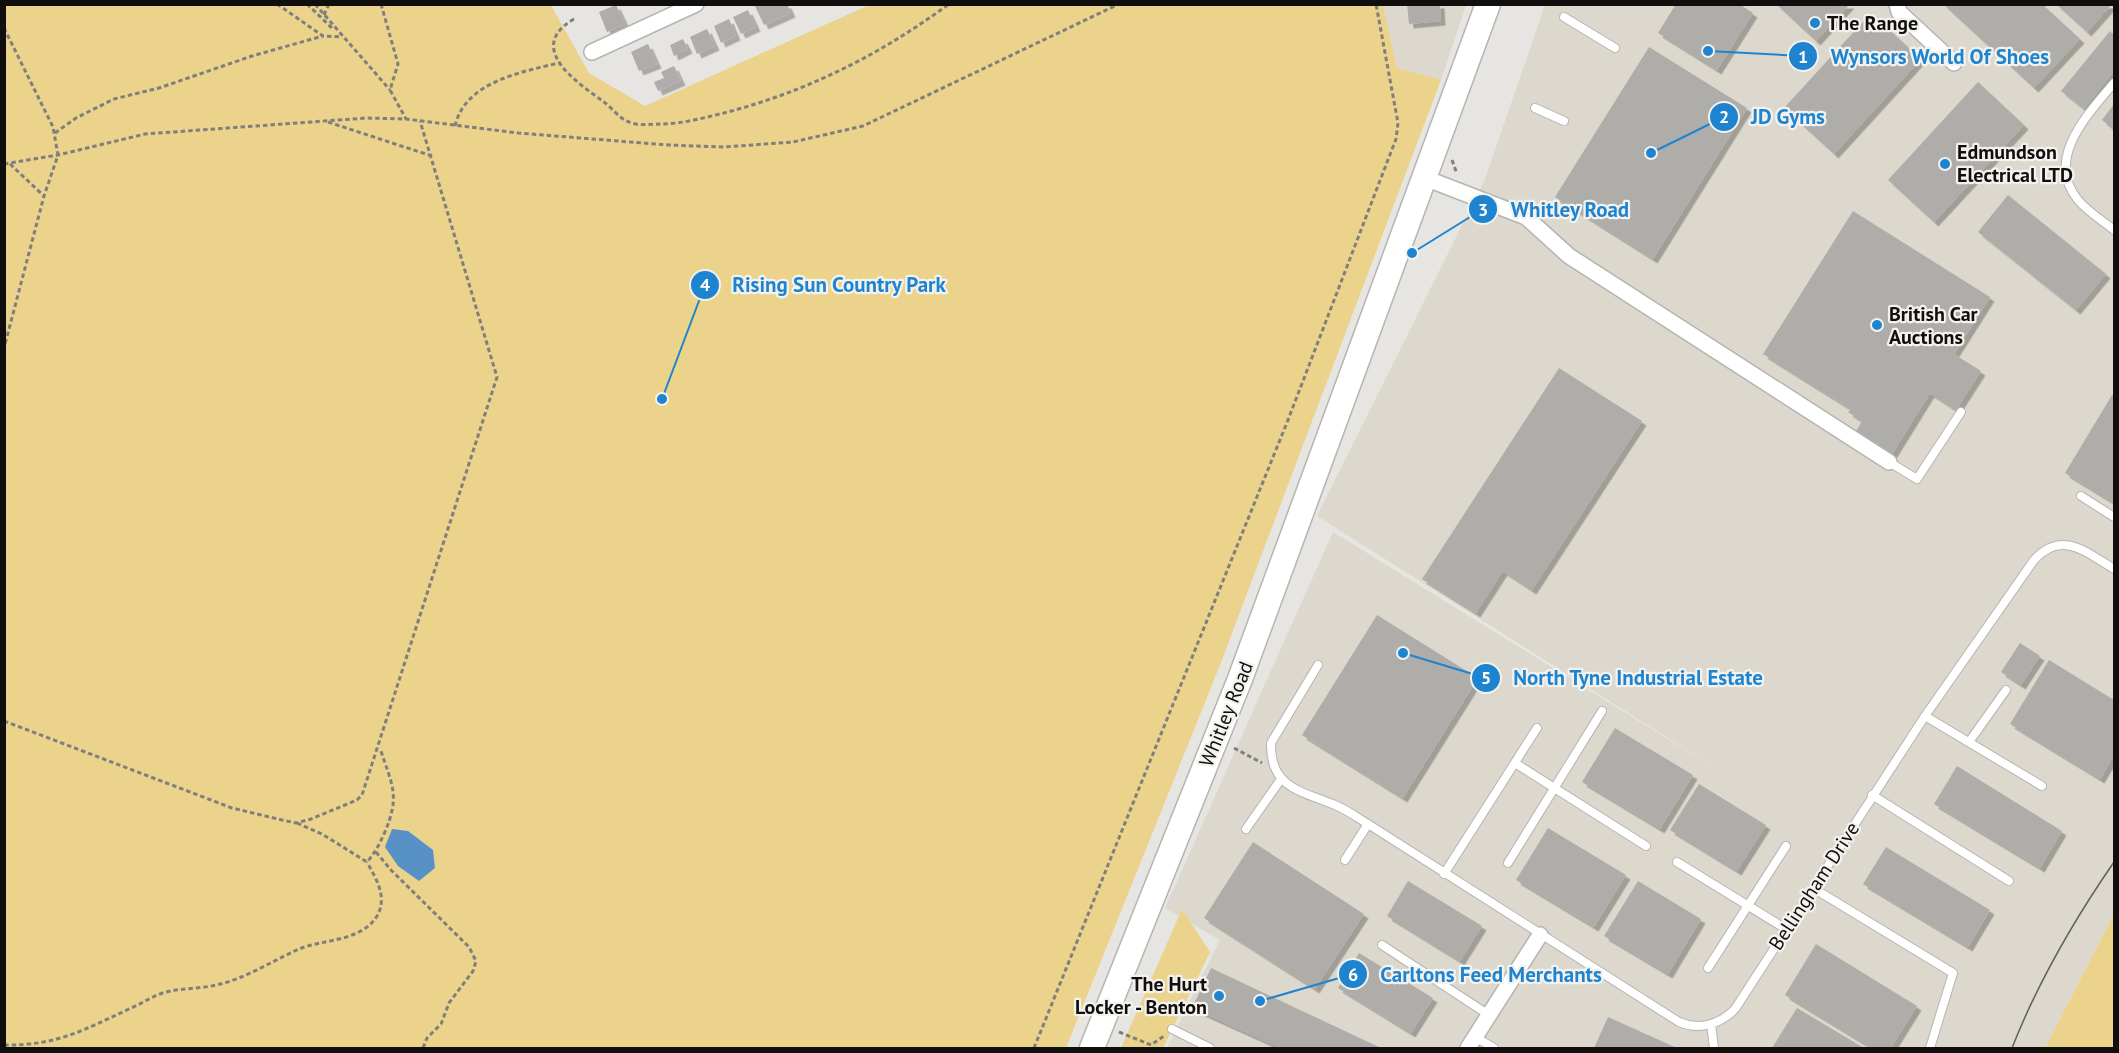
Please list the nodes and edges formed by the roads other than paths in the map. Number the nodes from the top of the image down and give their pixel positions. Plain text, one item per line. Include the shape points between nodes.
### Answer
1 (696, 4) edge
2 (1488, 4) edge
3 (1897, 4) edge
4 (1564, 17) dead end
5 (1615, 48) dead end
6 (592, 52) dead end
7 (1954, 63) dead end
8 (2115, 83) edge
9 (1535, 108) dead end
10 (1564, 121) dead end
11 (1425, 178) junction
12 (2115, 230) edge
13 (1961, 412) dead end
14 (1889, 462) joint
15 (2081, 496) dead end
16 (2115, 517) edge
17 (2115, 569) edge
18 (1318, 665) dead end
19 (2006, 690) dead end
20 (1602, 711) dead end
21 (1925, 716) junction
22 (1537, 728) dead end
23 (1969, 742) junction
24 (1515, 762) junction
25 (1281, 779) junction
26 (2042, 786) dead end
27 (1554, 787) junction
28 (1872, 795) junction
29 (1368, 824) junction
30 (1246, 829) dead end
31 (1646, 846) dead end
32 (1785, 846) dead end
33 (1345, 860) dead end
34 (1677, 862) dead end
35 (1508, 863) dead end
36 (1444, 874) junction
37 (2009, 881) dead end
38 (1813, 888) junction
39 (1748, 906) junction
40 (1786, 929) junction
41 (1540, 935) junction
42 (1382, 945) dead end
43 (1708, 968) dead end
44 (1489, 1015) junction
45 (1711, 1024) junction
46 (1172, 1029) road end
47 (1472, 1043) edge
48 (1092, 1048) edge
49 (1210, 1048) edge
50 (1494, 1048) edge
51 (1714, 1048) edge
52 (1930, 1048) edge

1 - 6 street
2 - 11 main road, Whitley Road
3 - 7 street via 1899,12
4 - 5 lane
8 - 12 lane via 2075,132 2066,162 2066,181 2079,201
9 - 10 lane
11 - 14 street via 1526,217 1569,256
11 - 48 main road, Whitley Road via 1240,679
13 - 14 lane via 1917,479
15 - 16 lane
17 - 21 lane, Bellingham Drive via 2072,546 2054,545 2041,553
18 - 25 lane via 1271,743 1275,770
19 - 23 lane
20 - 27 lane
21 - 23 lane
21 - 28 lane, Bellingham Drive
22 - 24 lane
23 - 26 lane
24 - 27 lane
24 - 36 lane
25 - 29 lane
25 - 30 lane
27 - 31 lane
27 - 35 lane
28 - 37 lane
28 - 38 lane, Bellingham Drive
29 - 33 lane
29 - 36 lane
32 - 39 lane
34 - 39 lane
36 - 41 lane
38 - 40 lane, Bellingham Drive
38 - 52 lane via 1953,973
39 - 40 lane
39 - 43 lane
40 - 45 lane, Bellingham Drive via 1735,1009
41 - 44 street
41 - 45 lane via 1679,1022 1694,1026
42 - 44 lane
44 - 47 street
45 - 51 lane
46 - 49 lane
47 - 50 lane

